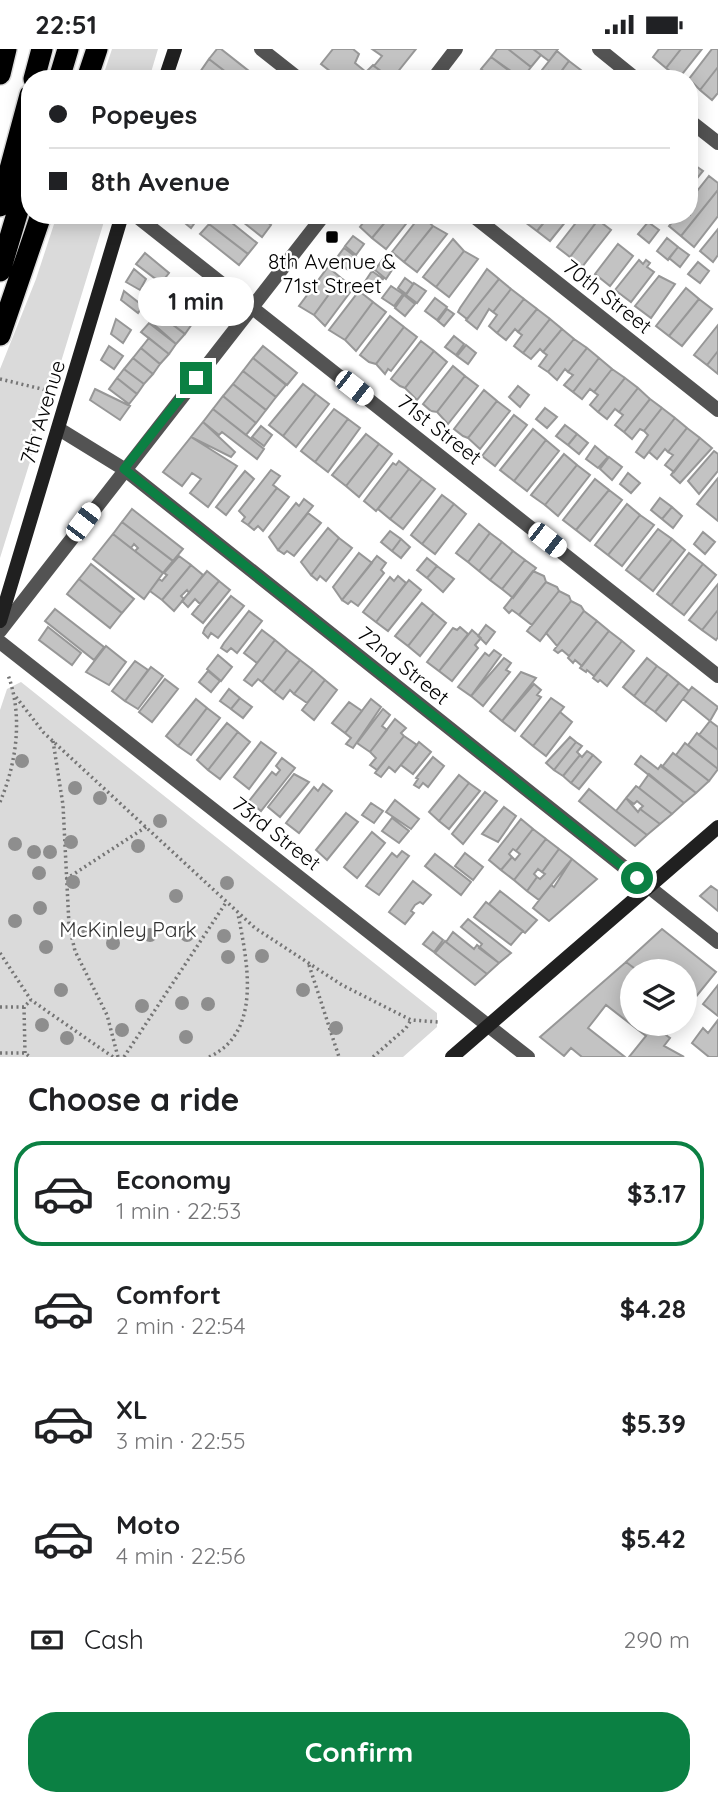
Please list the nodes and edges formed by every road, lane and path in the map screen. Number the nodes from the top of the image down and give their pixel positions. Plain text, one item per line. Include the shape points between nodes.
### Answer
1 (6, 49) edge
2 (42, 49) edge
3 (55, 49) edge
4 (68, 49) edge
5 (97, 49) edge
6 (175, 49) edge
7 (261, 49) edge
8 (456, 49) edge
9 (599, 49) edge
10 (36, 70) edge
11 (49, 70) edge
12 (62, 70) edge
13 (90, 70) edge
14 (168, 70) edge
15 (288, 70) edge
16 (440, 70) edge
17 (625, 70) edge
18 (0, 74) edge
19 (698, 127) edge
20 (21, 129) edge
21 (718, 143) edge
22 (21, 199) edge
23 (0, 207) edge
24 (38, 224) edge
25 (118, 224) edge
26 (146, 224) edge
27 (317, 224) edge
28 (482, 224) edge
29 (0, 271) edge
30 (252, 307) junction
31 (0, 335) edge
32 (0, 379) edge
33 (718, 410) edge
34 (59, 429) junction
35 (34, 447) dead end
36 (124, 469) junction
37 (0, 621) edge
38 (0, 631) edge
39 (0, 642) edge
40 (8, 675) dead end
41 (718, 676) edge
42 (16, 697) junction
43 (53, 741) junction
44 (0, 802) edge
45 (146, 827) junction
46 (718, 827) edge
47 (66, 879) junction
48 (649, 888) junction
49 (227, 901) junction
50 (238, 912) junction
51 (718, 942) edge
52 (0, 953) edge
53 (308, 963) junction
54 (31, 1000) junction
55 (0, 1007) edge
56 (24, 1007) junction
57 (411, 1020) junction
58 (438, 1022) dead end
59 (488, 1025) junction
60 (108, 1052) junction
61 (0, 1053) edge
62 (25, 1053) junction
63 (30, 1057) edge
64 (104, 1057) edge
65 (116, 1057) edge
66 (124, 1057) edge
67 (209, 1057) edge
68 (340, 1057) edge
69 (373, 1057) edge
70 (452, 1057) edge
71 (528, 1057) edge

1 - 18 highway
2 - 10 highway
3 - 11 highway
4 - 12 highway
5 - 13 highway
6 - 14 main road
7 - 15 street
8 - 16 street
9 - 17 street
19 - 21 street
20 - 23 highway
22 - 29 highway
24 - 31 highway
25 - 34 main road, 7th Avenue
26 - 30 street, 71st Street
27 - 30 street
28 - 33 street, 70th Street
30 - 36 street
30 - 41 street, 71st Street
32 - 35 path via 46,390 29,447
34 - 36 street, 72nd Street
34 - 37 main road, 7th Avenue
36 - 38 street
36 - 48 street, 72nd Street
39 - 59 street, 73rd Street
40 - 42 path
42 - 43 path
42 - 44 path via 16,746
43 - 45 path
43 - 47 path via 63,805
45 - 47 path
45 - 49 path
46 - 48 main road
47 - 65 path via 75,951 107,1015
48 - 51 street, 72nd Street
48 - 59 main road
49 - 50 path
49 - 66 path
50 - 53 path
50 - 67 path via 247,960 248,1001 239,1029 223,1051
52 - 54 path
53 - 57 path
53 - 68 path
54 - 56 path
54 - 60 path
55 - 56 path
56 - 62 path
57 - 58 path
57 - 69 path
59 - 70 main road
59 - 71 street, 73rd Street
60 - 64 path
60 - 65 path
61 - 62 path
62 - 63 path

